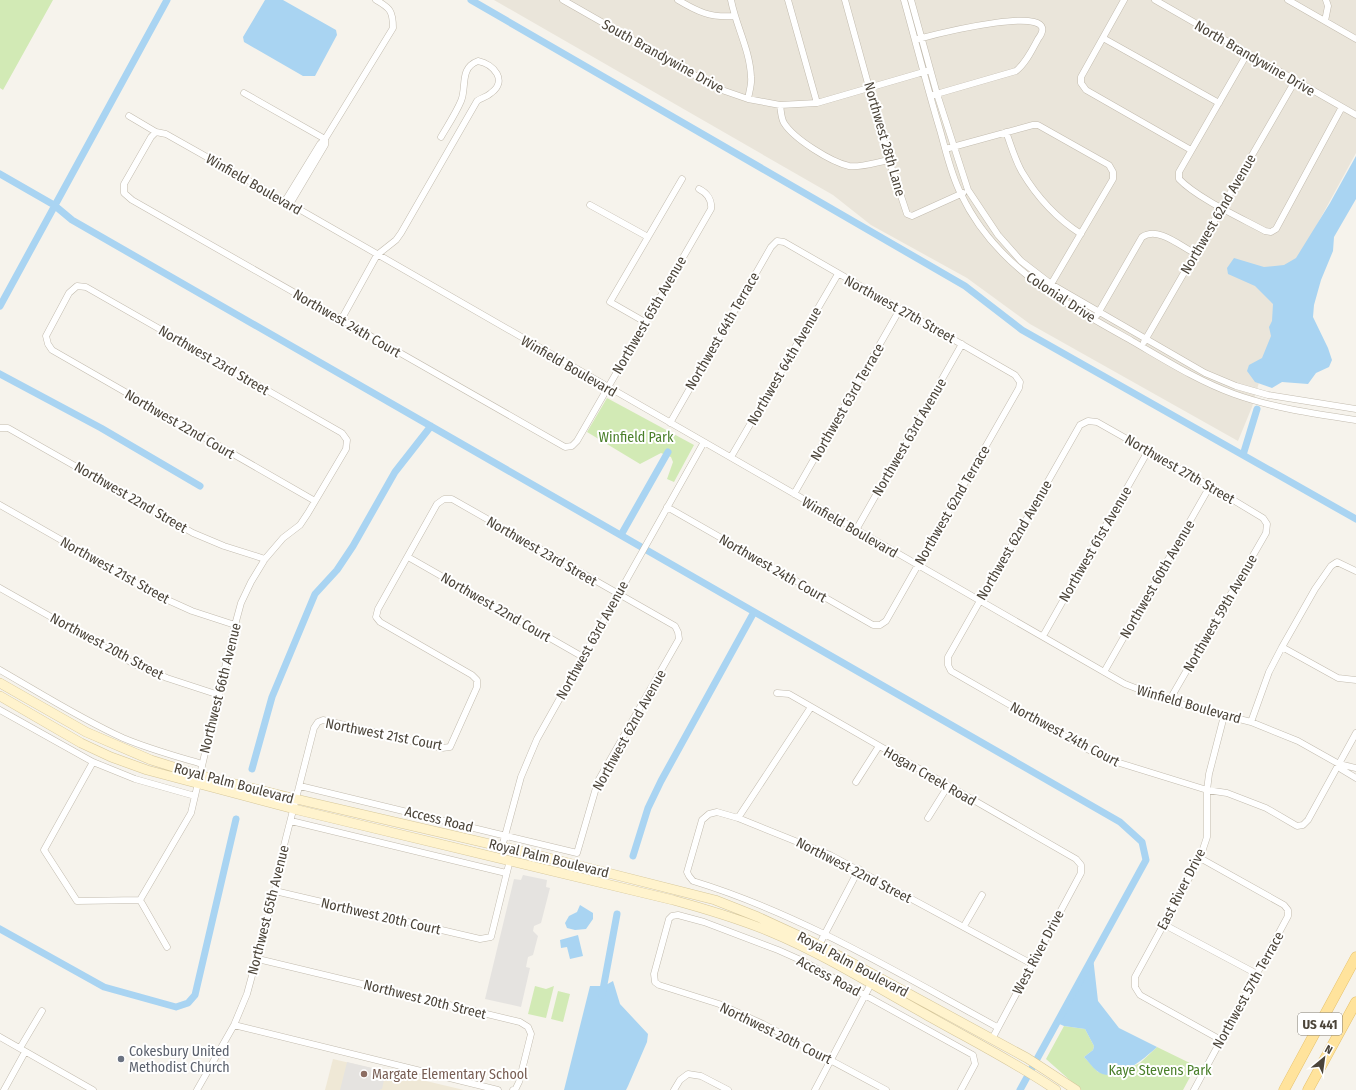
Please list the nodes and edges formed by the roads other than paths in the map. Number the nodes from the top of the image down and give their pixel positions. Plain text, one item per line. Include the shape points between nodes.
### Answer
1 (376, 0) edge
2 (563, 0) edge
3 (678, 0) edge
4 (732, 0) edge
5 (788, 0) edge
6 (845, 0) edge
7 (904, 0) edge
8 (912, 0) edge
9 (1124, 0) edge
10 (1155, 0) edge
11 (1288, 0) edge
12 (1326, 0) edge
13 (734, 16) junction
14 (1325, 21) junction
15 (922, 38) junction
16 (1103, 38) junction
17 (1356, 39) edge
18 (915, 40) junction
19 (1248, 54) junction
20 (931, 70) junction
21 (924, 72) junction
22 (1295, 80) junction
23 (870, 89) junction
24 (244, 92) dead end
25 (937, 94) junction
26 (930, 96) junction
27 (748, 99) junction
28 (817, 103) junction
29 (1218, 103) junction
30 (780, 105) junction
31 (1342, 107) junction
32 (1356, 115) edge
33 (129, 116) dead end
34 (156, 132) junction
35 (1006, 132) junction
36 (442, 136) dead end
37 (325, 139) junction
38 (953, 146) junction
39 (945, 149) junction
40 (1191, 150) junction
41 (889, 160) junction
42 (682, 179) dead end
43 (699, 190) dead end
44 (968, 190) junction
45 (960, 194) junction
46 (287, 203) junction
47 (590, 205) dead end
48 (1222, 207) junction
49 (1081, 234) junction
50 (648, 237) junction
51 (777, 241) joint
52 (1196, 254) junction
53 (377, 255) junction
54 (838, 274) junction
55 (1051, 284) junction
56 (77, 286) joint
57 (1047, 291) junction
58 (900, 309) junction
59 (1099, 313) junction
60 (341, 320) junction
61 (1095, 320) junction
62 (645, 322) junction
63 (1146, 339) junction
64 (962, 344) junction
65 (1141, 346) junction
66 (1020, 382) joint
67 (608, 388) junction
68 (1268, 395) junction
69 (1306, 402) junction
70 (1265, 404) junction
71 (1356, 409) edge
72 (1304, 412) junction
73 (1355, 420) edge
74 (1088, 421) joint
75 (670, 423) junction
76 (0, 427) edge
77 (347, 440) joint
78 (704, 442) junction
79 (572, 446) joint
80 (1148, 451) junction
81 (731, 457) junction
82 (1210, 486) junction
83 (794, 494) junction
84 (315, 502) junction
85 (0, 505) edge
86 (667, 507) junction
87 (1267, 524) joint
88 (856, 530) junction
89 (408, 556) junction
90 (265, 559) junction
91 (917, 566) junction
92 (1356, 571) edge
93 (0, 588) edge
94 (618, 594) junction
95 (979, 601) junction
96 (235, 625) junction
97 (880, 625) joint
98 (678, 632) joint
99 (1042, 636) junction
100 (1282, 647) junction
101 (583, 657) junction
102 (948, 665) joint
103 (0, 670) edge
104 (1104, 672) junction
105 (1356, 680) edge
106 (0, 683) edge
107 (777, 693) dead end
108 (219, 695) junction
109 (0, 696) edge
110 (1169, 701) junction
111 (811, 707) junction
112 (0, 710) edge
113 (1224, 716) junction
114 (318, 722) joint
115 (1251, 722) junction
116 (1356, 732) edge
117 (879, 746) junction
118 (93, 762) junction
119 (202, 764) junction
120 (1339, 764) junction
121 (1356, 768) edge
122 (199, 775) junction
123 (1356, 778) edge
124 (856, 782) dead end
125 (197, 785) junction
126 (300, 786) junction
127 (948, 786) junction
128 (1207, 790) junction
129 (195, 796) junction
130 (296, 799) junction
131 (294, 809) junction
132 (738, 818) junction
133 (928, 818) dead end
134 (291, 821) junction
135 (506, 836) junction
136 (502, 847) junction
137 (525, 852) junction
138 (578, 853) joint
139 (483, 854) junction
140 (1200, 858) junction
141 (510, 860) junction
142 (1081, 865) joint
143 (859, 869) junction
144 (506, 873) junction
145 (275, 891) junction
146 (982, 895) dead end
147 (140, 900) junction
148 (669, 919) joint
149 (1164, 924) junction
150 (964, 926) junction
151 (825, 934) junction
152 (819, 945) junction
153 (167, 947) dead end
154 (815, 954) junction
155 (258, 959) junction
156 (1355, 961) edge
157 (1032, 964) junction
158 (1257, 974) junction
159 (876, 975) junction
160 (871, 984) junction
161 (865, 995) junction
162 (1356, 1002) edge
163 (42, 1011) dead end
164 (234, 1025) junction
165 (998, 1028) junction
166 (0, 1037) edge
167 (992, 1039) junction
168 (1221, 1040) junction
169 (22, 1050) junction
170 (830, 1060) junction
171 (90, 1089) edge
172 (4, 1090) edge
173 (196, 1090) edge
174 (498, 1090) edge
175 (514, 1090) edge
176 (674, 1090) edge
177 (728, 1090) edge
178 (815, 1090) edge
179 (886, 1090) edge
180 (961, 1090) edge
181 (1056, 1090) edge
182 (1076, 1090) edge
183 (1194, 1090) edge
184 (1284, 1090) edge
185 (1308, 1090) edge

1 - 37 street via 387,7 393,16 393,28
2 - 27 street, South Brandywine Drive via 713,86
3 - 13 street via 694,10 718,18
4 - 13 street
5 - 28 street
6 - 23 street, Northwest 28th Lane
7 - 18 street, Colonial Drive
8 - 15 street, Colonial Drive
9 - 16 street
10 - 19 street, North Brandywine Drive
11 - 14 street
12 - 14 street via 1328,6
13 - 27 street via 752,78
14 - 17 street
15 - 18 street
15 - 20 street, Colonial Drive
15 - 25 street via 1010,15 1031,15 1038,17 1042,23 1043,31 1022,66 1016,71
16 - 29 street
16 - 40 street via 1081,76 1081,83 1086,90
18 - 21 street, Colonial Drive
19 - 22 street, North Brandywine Drive
19 - 29 street
20 - 21 street, South Brandywine Drive
20 - 25 street, Colonial Drive
21 - 23 street, South Brandywine Drive
21 - 26 street, Colonial Drive
22 - 31 street, North Brandywine Drive
22 - 48 street, Northwest 62nd Avenue
23 - 28 street, South Brandywine Drive
23 - 41 street, Northwest 28th Lane
24 - 37 street
25 - 26 street
25 - 38 street, Colonial Drive
26 - 39 street, Colonial Drive
27 - 30 street, South Brandywine Drive
28 - 30 street, South Brandywine Drive
29 - 40 street
30 - 41 street via 783,122 791,133 802,142 839,162 850,166
31 - 32 street, North Brandywine Drive
31 - 48 street via 1276,229 1271,232 1265,231
33 - 34 street, Winfield Boulevard
34 - 46 street, Winfield Boulevard via 166,134
34 - 60 street, Northwest 24th Court via 124,184 124,193 132,200
35 - 38 street
35 - 49 street via 1021,171 1047,207 1065,224
35 - 49 street via 1038,125 1109,165 1113,179
36 - 53 street via 461,101 468,69 478,61 490,65 498,72 499,77 494,90 477,101 401,233
37 - 46 street
38 - 39 street
38 - 44 street, Colonial Drive
39 - 45 street, Colonial Drive
40 - 48 street via 1179,172 1179,179
41 - 45 street, Northwest 28th Lane via 907,214 912,216
42 - 50 street
43 - 62 street, Northwest 65th Avenue via 709,198 711,209
44 - 45 street, Northwest 28th Lane
44 - 55 street, Colonial Drive via 998,236 1021,261
45 - 57 street, Colonial Drive via 992,241 1016,267
46 - 53 street, Winfield Boulevard
47 - 50 street
48 - 52 street, Northwest 62nd Avenue
49 - 55 street
50 - 62 street via 610,302
51 - 54 street, Northwest 27th Street via 784,242
51 - 75 street, Northwest 64th Terrace via 770,246
52 - 59 street via 1156,232 1148,233 1142,237
52 - 63 street, Northwest 62nd Avenue
53 - 60 street
53 - 67 street, Winfield Boulevard
54 - 58 street, Northwest 27th Street
54 - 81 street, Northwest 64th Avenue
55 - 57 street
55 - 59 street, Colonial Drive
56 - 77 street, Northwest 23rd Street via 86,287 342,433
56 - 84 street, Northwest 22nd Court via 69,293 46,336 52,350
57 - 61 street, Colonial Drive
58 - 64 street, Northwest 27th Street
58 - 83 street, Northwest 63rd Terrace
59 - 61 street
59 - 63 street, Colonial Drive
60 - 79 street, Northwest 24th Court via 565,447
61 - 65 street, Colonial Drive
62 - 67 street, Northwest 65th Avenue
63 - 65 street, Northwest 62nd Avenue
63 - 68 street, Colonial Drive via 1205,373 1236,386
64 - 66 street, Northwest 27th Street via 1015,375
64 - 88 street, Northwest 63rd Avenue
65 - 70 street, Colonial Drive via 1201,380
66 - 91 street, Northwest 62nd Terrace via 1019,388
67 - 75 street, Winfield Boulevard
67 - 79 street, Northwest 65th Avenue via 577,442
68 - 69 street, Colonial Drive
68 - 70 street
69 - 71 street, Colonial Drive
69 - 72 street
70 - 72 street, Colonial Drive
71 - 73 street
72 - 73 street, Colonial Drive
74 - 80 street, Northwest 27th Street via 1097,422
74 - 95 street, Northwest 62nd Avenue via 1080,425
75 - 78 street, Winfield Boulevard
76 - 90 street, Northwest 22nd Street via 8,428 193,533
77 - 84 street, Northwest 66th Avenue via 346,449
78 - 81 street, Winfield Boulevard
78 - 86 street, Northwest 63rd Avenue
80 - 82 street, Northwest 27th Street
80 - 99 street, Northwest 61st Avenue
81 - 83 street, Winfield Boulevard
82 - 87 street, Northwest 27th Street via 1263,518
82 - 104 street, Northwest 60th Avenue
83 - 88 street, Winfield Boulevard
84 - 90 street, Northwest 66th Avenue via 300,525 283,538
85 - 96 street, Northwest 21st Street via 161,597
86 - 94 street, Northwest 63rd Avenue
86 - 97 street, Northwest 24th Court via 873,625
87 - 110 street, Northwest 59th Avenue via 1266,533
88 - 91 street, Winfield Boulevard
89 - 94 street, Northwest 23rd Street via 437,504 452,499
89 - 101 street, Northwest 22nd Court
89 - 114 street, Northwest 21st Court via 376,617 380,622 472,675 476,680 477,687 450,747 442,748 323,720
90 - 96 street, Northwest 66th Avenue via 251,582
91 - 95 street, Winfield Boulevard
91 - 97 street, Northwest 62nd Terrace via 886,620
92 - 100 street via 1337,562 1331,566 1314,589
93 - 108 street, Northwest 20th Street via 134,664
94 - 98 street, Northwest 23rd Street via 675,626
94 - 101 street, Northwest 63rd Avenue
95 - 99 street, Winfield Boulevard
95 - 102 street, Northwest 62nd Avenue via 948,657
96 - 108 street, Northwest 66th Avenue
98 - 138 street, Northwest 62nd Avenue via 679,639 598,781
99 - 104 street, Winfield Boulevard
100 - 105 street via 1338,678
100 - 115 street via 1269,672
101 - 135 street, Northwest 63rd Avenue via 529,756 513,801
102 - 128 street, Northwest 24th Court via 952,671 1113,761
103 - 119 street via 88,721 123,738
104 - 110 street, Winfield Boulevard via 1125,684
106 - 122 main road, Royal Palm Boulevard via 86,732 116,746
107 - 111 street, Hogan Creek Road via 789,694
108 - 119 street, Northwest 66th Avenue
109 - 125 main road, Royal Palm Boulevard via 81,743 111,757
110 - 113 street, Winfield Boulevard
111 - 117 street, Hogan Creek Road
111 - 132 street
112 - 118 street
113 - 115 street, Winfield Boulevard
113 - 128 street, East River Drive
114 - 126 street, Northwest 65th Avenue via 314,728
115 - 120 street, Winfield Boulevard via 1298,741
116 - 120 street
117 - 124 street
117 - 127 street, Hogan Creek Road
118 - 129 street via 135,779
118 - 147 street via 44,850 77,901
119 - 122 street, Northwest 66th Avenue
120 - 121 street, Winfield Boulevard
120 - 123 street, Winfield Boulevard via 1341,769
120 - 128 street, Northwest 24th Court via 1303,825 1297,826 1248,800
122 - 125 street, Northwest 66th Avenue
122 - 130 main road, Royal Palm Boulevard
125 - 129 street, Northwest 66th Avenue
125 - 131 main road, Royal Palm Boulevard
126 - 130 street, Northwest 65th Avenue
126 - 135 street, Access Road
127 - 133 street
127 - 142 street, Hogan Creek Road via 1076,859
128 - 140 street, East River Drive via 1207,837
129 - 147 street, Northwest 66th Avenue via 191,813
130 - 131 street, Northwest 65th Avenue
130 - 136 main road, Royal Palm Boulevard
131 - 134 street, Northwest 65th Avenue
131 - 139 main road, Royal Palm Boulevard
132 - 143 street, Northwest 22nd Street
132 - 151 street, Northwest 22nd Street via 717,812 702,820 687,872 689,876 693,881 760,904
134 - 144 street
134 - 145 street, Northwest 65th Avenue via 277,873
135 - 136 street, Northwest 63rd Avenue
135 - 138 street, Access Road
136 - 137 main road, Royal Palm Boulevard
136 - 139 main road
137 - 141 main road via 512,856
137 - 152 main road, Royal Palm Boulevard via 715,900
139 - 141 main road, Royal Palm Boulevard
140 - 149 street, East River Drive
140 - 158 street, Northwest 57th Terrace via 1284,905 1288,910 1288,916
141 - 144 street
141 - 154 main road, Royal Palm Boulevard via 712,911 771,932
142 - 157 street, West River Drive via 1081,873
143 - 150 street, Northwest 22nd Street
143 - 151 street
144 - 145 street, Northwest 20th Court via 491,936 480,939
145 - 155 street, Northwest 65th Avenue
146 - 150 street
147 - 153 street
148 - 161 street, Access Road via 678,915 745,936 805,962
148 - 170 street, Northwest 20th Court via 654,974 655,982 719,1004 755,1020
149 - 158 street
149 - 168 street, East River Drive via 1135,977 1135,987 1140,995
150 - 157 street, Northwest 22nd Street
151 - 152 street
151 - 165 street
152 - 154 street
152 - 159 main road, Royal Palm Boulevard
154 - 160 main road, Royal Palm Boulevard
155 - 164 street, Northwest 65th Avenue
155 - 175 street, Northwest 20th Street via 520,1022 528,1027 531,1034 519,1082
156 - 184 main road, US 441
157 - 165 street, West River Drive
158 - 168 street, Northwest 57th Terrace
159 - 160 street
159 - 167 main road, Royal Palm Boulevard
160 - 161 street
160 - 181 main road, Royal Palm Boulevard via 1038,1077
161 - 170 street
161 - 180 street, Access Road via 973,1055 976,1064
162 - 185 main road, US 441
163 - 169 street
164 - 173 street, Northwest 65th Avenue
164 - 174 street
165 - 167 street, West River Drive
166 - 169 street
167 - 182 main road, Royal Palm Boulevard
168 - 183 street, Northwest 57th Terrace
169 - 171 street
169 - 172 street
170 - 178 street
170 - 179 street, Northwest 20th Court
176 - 177 street via 680,1080 688,1074 701,1076

